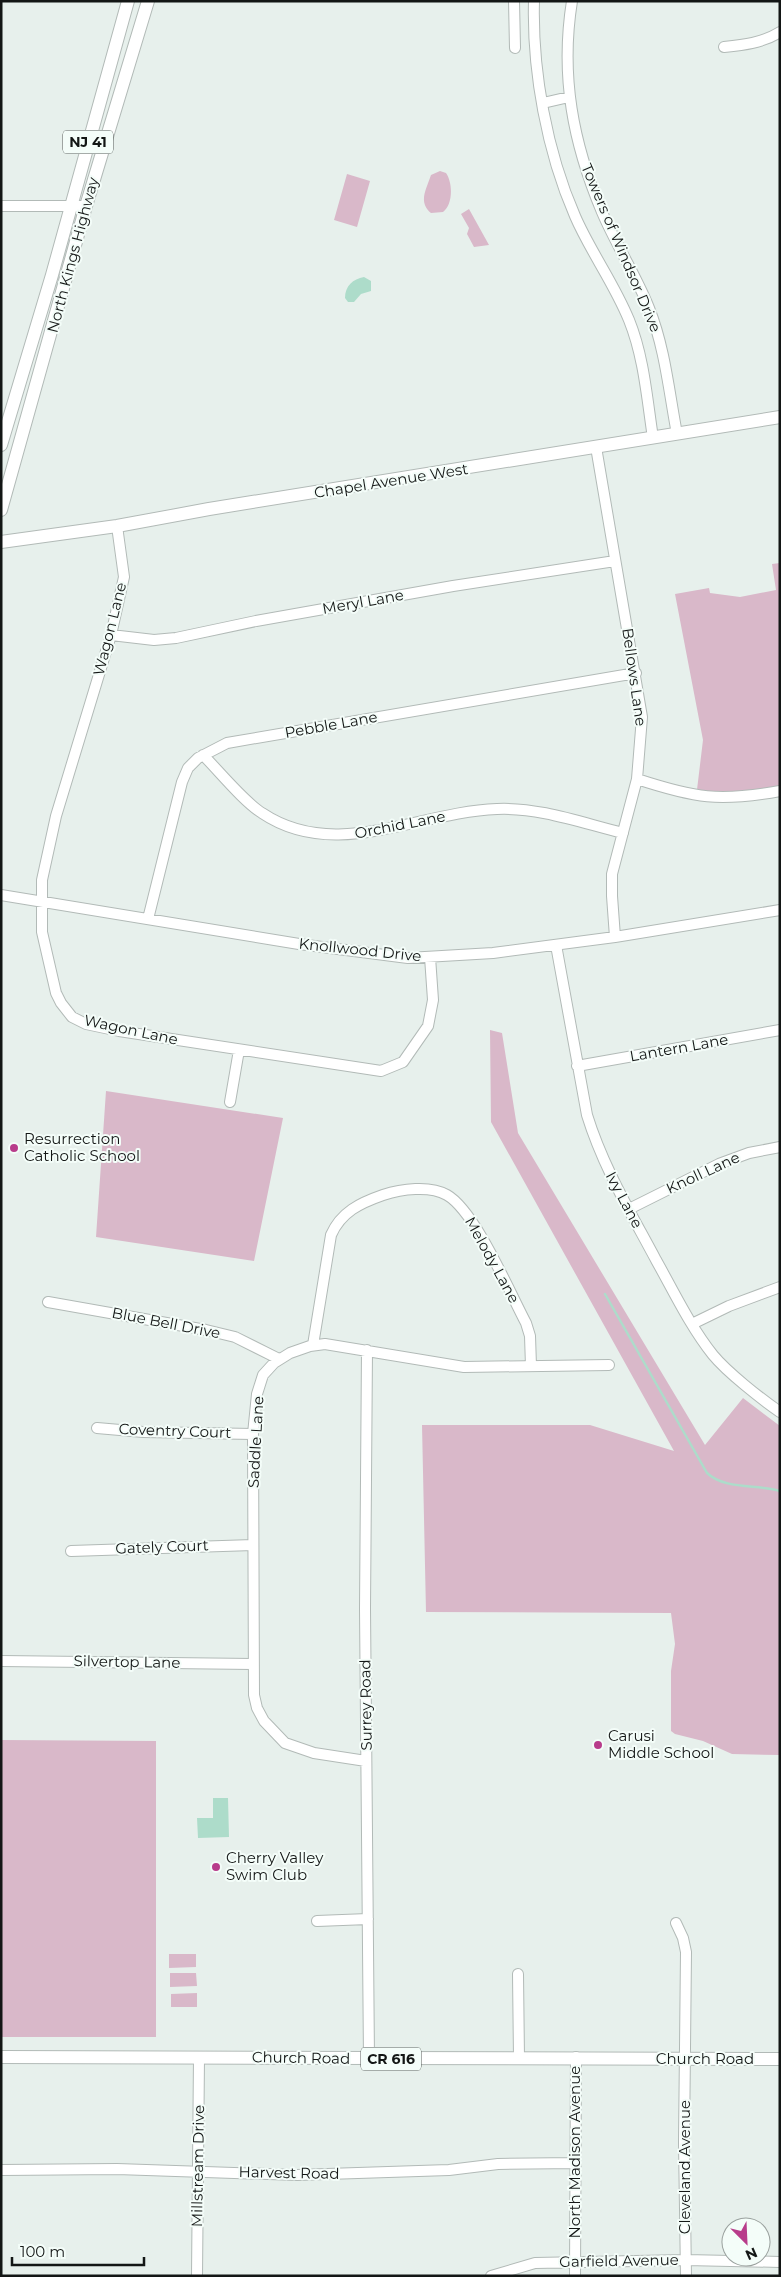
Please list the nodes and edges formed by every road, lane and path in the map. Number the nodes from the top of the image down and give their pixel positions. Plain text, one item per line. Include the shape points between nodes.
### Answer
1 (128, 1) edge
2 (154, 1) edge
3 (514, 1) edge
4 (534, 1) edge
5 (572, 1) edge
6 (146, 6) edge
7 (780, 32) edge
8 (724, 47) dead end
9 (515, 48) dead end
10 (569, 97) junction
11 (543, 103) junction
12 (1, 206) edge
13 (70, 206) junction
14 (86, 206) junction
15 (780, 417) edge
16 (677, 434) junction
17 (2, 437) edge
18 (653, 438) junction
19 (596, 447) junction
20 (1, 510) edge
21 (117, 526) junction
22 (1, 542) edge
23 (615, 561) junction
24 (112, 635) junction
25 (636, 673) junction
26 (202, 755) junction
27 (637, 779) junction
28 (780, 791) edge
29 (623, 833) junction
30 (1, 895) edge
31 (43, 902) junction
32 (780, 910) edge
33 (148, 919) junction
34 (615, 936) junction
35 (556, 945) junction
36 (430, 957) junction
37 (780, 1030) edge
38 (239, 1050) junction
39 (577, 1066) junction
40 (230, 1102) dead end
41 (780, 1147) edge
42 (628, 1208) junction
43 (780, 1287) edge
44 (48, 1302) dead end
45 (692, 1324) junction
46 (313, 1345) junction
47 (367, 1350) junction
48 (279, 1360) junction
49 (609, 1365) dead end
50 (531, 1366) junction
51 (780, 1412) edge
52 (97, 1428) dead end
53 (253, 1434) junction
54 (253, 1545) junction
55 (71, 1551) dead end
56 (1, 1661) edge
57 (253, 1664) junction
58 (366, 1761) junction
59 (368, 1919) junction
60 (317, 1922) dead end
61 (676, 1923) dead end
62 (518, 1974) dead end
63 (1, 2057) edge
64 (199, 2057) junction
65 (576, 2057) junction
66 (520, 2058) junction
67 (369, 2059) junction
68 (685, 2059) junction
69 (780, 2059) edge
70 (576, 2163) junction
71 (1, 2170) edge
72 (198, 2171) junction
73 (686, 2260) junction
74 (780, 2262) edge
75 (574, 2263) junction
76 (196, 2276) edge
77 (491, 2276) edge
78 (575, 2276) edge
79 (686, 2276) edge

1 - 13 main road, North Kings Highway / NJ 41
2 - 6 main road
3 - 9 street
4 - 11 street, Towers of Windsor Drive
5 - 10 street, Towers of Windsor Drive via 567,42
6 - 14 main road, North Kings Highway / NJ 41
7 - 8 street via 768,40
10 - 11 street
10 - 16 street, Towers of Windsor Drive via 590,180 656,328
11 - 18 street, Towers of Windsor Drive via 550,145 561,181 630,321 645,379
12 - 13 street
13 - 14 street
13 - 17 main road, North Kings Highway / NJ 41
14 - 20 main road, North Kings Highway / NJ 41
15 - 16 main road, Chapel Avenue West
16 - 18 main road, Chapel Avenue West
18 - 19 main road, Chapel Avenue West
19 - 21 main road, Chapel Avenue West
19 - 23 street, Bellows Lane
21 - 22 main road, Chapel Avenue West
21 - 24 street, Wagon Lane via 124,577
23 - 24 street, Meryl Lane via 453,586 176,638 154,640
23 - 25 street, Bellows Lane
24 - 31 street, Wagon Lane via 56,816 42,880
25 - 26 street, Pebble Lane via 306,728 227,744
25 - 27 street, Bellows Lane via 642,717
26 - 29 street, Orchid Lane via 260,812 293,830 354,835 441,816 497,809 547,814
26 - 33 street, Pebble Lane via 188,768 182,782
27 - 28 street via 674,791 717,799
27 - 29 street, Bellows Lane
29 - 34 street, Bellows Lane via 612,874
30 - 31 street, Knollwood Drive
31 - 33 street, Knollwood Drive
31 - 38 street, Wagon Lane via 42,932 56,993 72,1016 86,1024 119,1031
32 - 34 street, Knollwood Drive
33 - 36 street, Knollwood Drive via 308,945 408,958
34 - 35 street, Knollwood Drive
35 - 36 street, Knollwood Drive
35 - 39 street, Ivy Lane
36 - 38 street, Wagon Lane via 433,1000 428,1026 403,1062 381,1071 366,1070
37 - 39 street, Lantern Lane
38 - 40 street
39 - 42 street, Ivy Lane via 594,1137
41 - 42 street, Knoll Lane via 749,1153 719,1164
42 - 45 street, Ivy Lane
43 - 45 street
44 - 48 street, Blue Bell Drive via 235,1337
45 - 51 street, Ivy Lane via 714,1356
46 - 47 street, Saddle Lane
46 - 48 street, Saddle Lane
46 - 50 street, Melody Lane via 331,1235 339,1220 353,1208 377,1197 398,1191 424,1190 447,1195 468,1215 526,1323
47 - 50 street, Saddle Lane via 464,1367
47 - 58 street, Surrey Road
48 - 53 street, Saddle Lane via 263,1375 257,1394
49 - 50 street, Saddle Lane
52 - 53 street, Coventry Court
53 - 54 street, Saddle Lane
54 - 55 street, Gately Court
54 - 57 street, Saddle Lane
56 - 57 street, Silvertop Lane
57 - 58 street, Saddle Lane via 257,1708 276,1736 285,1743 314,1753
58 - 59 street, Surrey Road
59 - 60 street
59 - 67 street, Surrey Road
61 - 68 street, Cleveland Avenue via 686,1952
62 - 66 street
63 - 64 main road, Church Road / CR 616
64 - 67 main road, Church Road / CR 616
64 - 72 street, Millstream Drive
65 - 66 main road, Church Road / CR 616
65 - 68 main road, Church Road / CR 616
65 - 70 street, North Madison Avenue
66 - 67 main road, Church Road / CR 616
68 - 69 main road, Church Road / CR 616
68 - 73 street, Cleveland Avenue
70 - 72 street, Harvest Road via 297,2175
70 - 75 street, North Madison Avenue
71 - 72 street, Harvest Road
72 - 76 street, Millstream Drive
73 - 74 street, Garfield Avenue
73 - 75 street, Garfield Avenue
73 - 79 street, Cleveland Avenue
75 - 77 street, Garfield Avenue via 535,2263
75 - 78 street, North Madison Avenue

